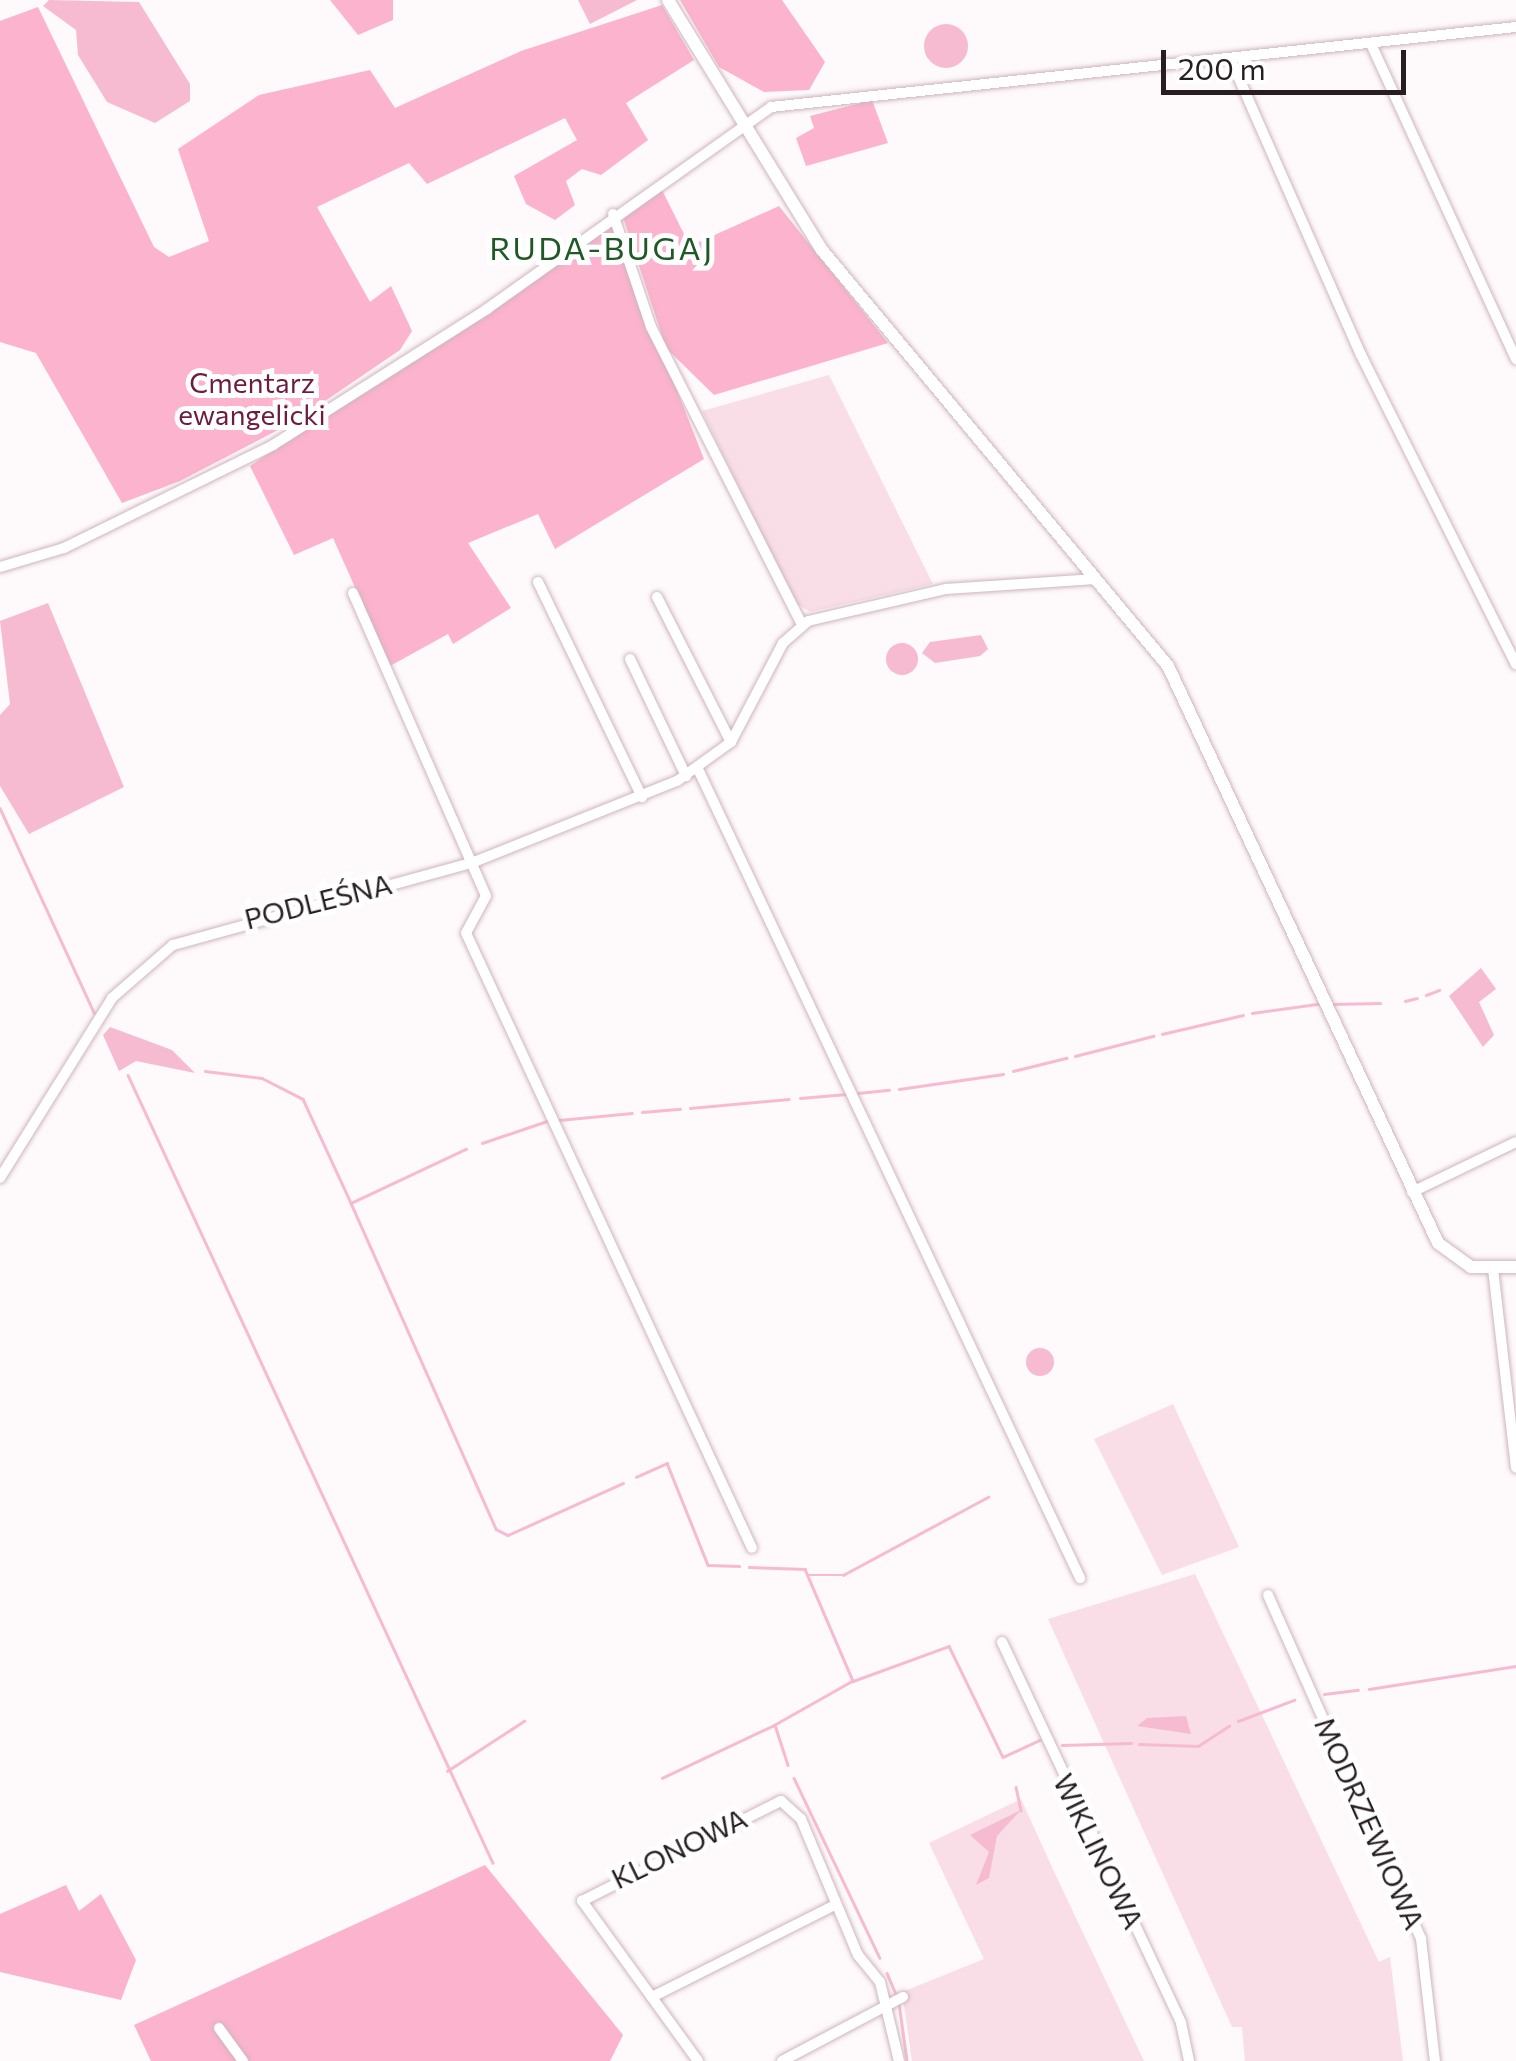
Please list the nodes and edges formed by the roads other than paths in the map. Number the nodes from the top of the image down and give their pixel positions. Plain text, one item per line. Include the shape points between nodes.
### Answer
1 (668, 0) edge
2 (1516, 27) edge
3 (1372, 44) junction
4 (1230, 58) junction
5 (740, 124) junction
6 (613, 214) junction
7 (1516, 358) edge
8 (0, 567) edge
9 (1096, 580) junction
10 (538, 582) dead end
11 (353, 593) dead end
12 (656, 597) dead end
13 (802, 624) junction
14 (630, 659) dead end
15 (1516, 664) edge
16 (730, 742) junction
17 (698, 769) junction
18 (686, 776) junction
19 (642, 797) junction
20 (474, 862) junction
21 (1516, 1142) edge
22 (0, 1178) edge
23 (1412, 1192) junction
24 (1516, 1267) edge
25 (1493, 1269) junction
26 (1516, 1468) edge
27 (752, 1548) dead end
28 (1080, 1578) dead end
29 (1268, 1595) dead end
30 (1002, 1642) dead end
31 (835, 1905) junction
32 (652, 1996) junction
33 (903, 1997) dead end
34 (887, 2007) junction
35 (219, 2028) dead end
36 (244, 2061) edge
37 (698, 2061) edge
38 (782, 2061) edge
39 (899, 2061) edge
40 (1189, 2061) edge
41 (1435, 2061) edge

1 - 5 street
2 - 3 street
3 - 4 street
3 - 7 street
4 - 5 street via 788,104
4 - 15 street via 1361,355
5 - 6 street
5 - 9 street via 842,276
6 - 8 street via 486,309 273,445 64,548
6 - 13 street via 651,327
9 - 13 street via 946,589
9 - 23 street via 1175,680
10 - 19 street
11 - 20 street
12 - 16 street
13 - 16 street, PODLEŚNA
14 - 18 street
16 - 17 street, PODLEŚNA
17 - 18 street, PODLEŚNA
17 - 28 street
18 - 19 street, PODLEŚNA
19 - 20 street, PODLEŚNA
20 - 22 street, PODLEŚNA via 173,945 112,998
20 - 27 street via 488,904 466,933
21 - 23 street
23 - 25 street via 1444,1250
24 - 25 street
25 - 26 street
29 - 41 street, MODRZEWIOWA via 1421,1939
30 - 40 street, WIKLINOWA via 1181,2023
31 - 32 street
31 - 32 street, KLONOWA via 801,1819 781,1801 587,1893 583,1910
31 - 34 street, KLONOWA
32 - 37 street, KLONOWA
33 - 34 street
34 - 38 street
34 - 39 street, KLONOWA
35 - 36 street

